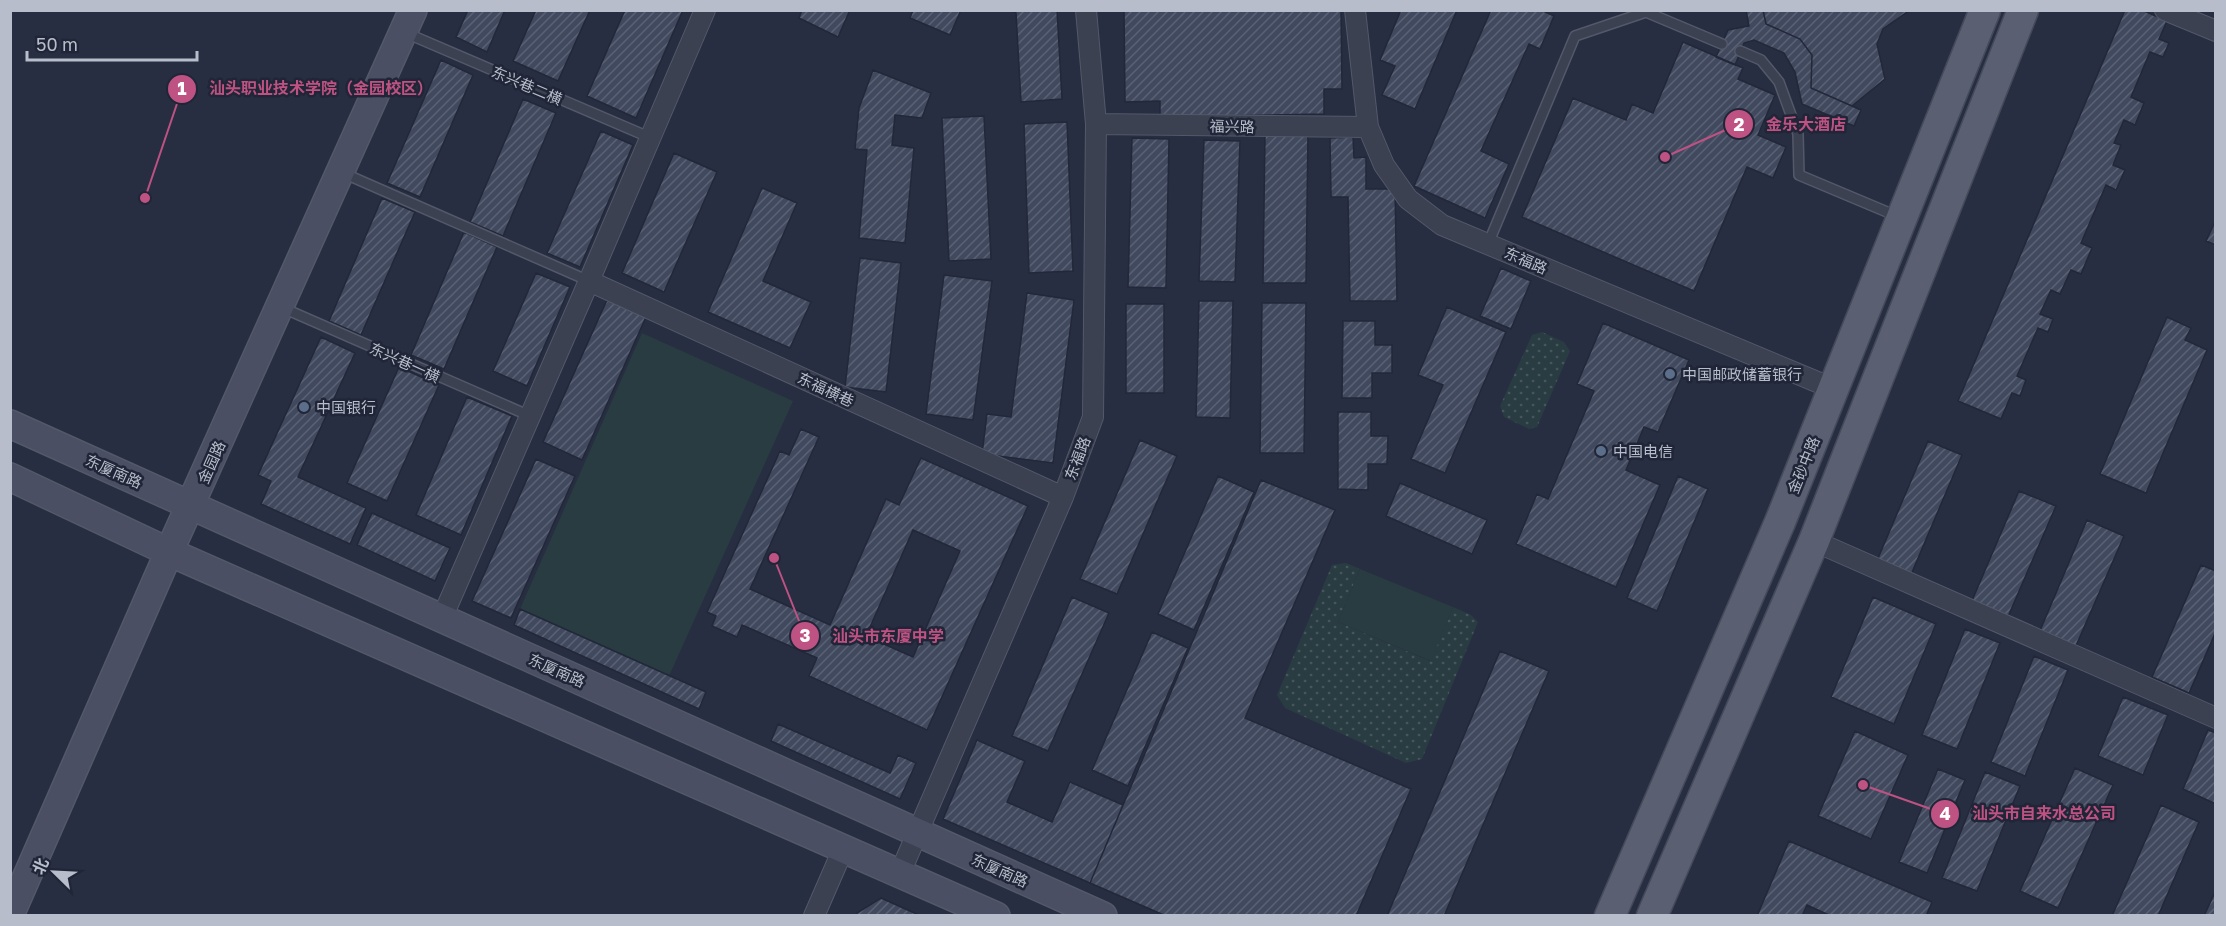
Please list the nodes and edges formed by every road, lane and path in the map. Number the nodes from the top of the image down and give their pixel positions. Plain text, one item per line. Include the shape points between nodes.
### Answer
1 (705, 10) edge
2 (1086, 10) edge
3 (1355, 10) edge
4 (1985, 10) edge
5 (2023, 10) edge
6 (2165, 10) edge
7 (409, 21) edge
8 (2216, 31) edge
9 (1722, 44) dead end
10 (1740, 51) dead end
11 (1096, 124) junction
12 (1368, 127) junction
13 (651, 138) junction
14 (341, 172) junction
15 (1902, 218) junction
16 (1488, 244) junction
17 (589, 281) junction
18 (281, 307) junction
19 (1834, 389) junction
20 (530, 416) junction
21 (10, 424) edge
22 (10, 477) edge
23 (1063, 497) junction
24 (191, 506) junction
25 (1814, 541) junction
26 (169, 552) junction
27 (442, 618) junction
28 (2216, 718) edge
29 (919, 834) junction
30 (844, 847) junction
31 (900, 873) junction
32 (10, 915) edge
33 (814, 915) edge
34 (996, 915) edge
35 (1103, 915) edge
36 (1610, 915) edge
37 (1652, 915) edge

1 - 13 street
2 - 11 street, 东福路
3 - 12 street, 东福路
4 - 15 main road, 金砂中路
5 - 25 main road
6 - 8 street
7 - 13 lane, 东兴巷二横
7 - 14 street, 金园路
9 - 16 lane via 1646,12 1575,36
10 - 15 lane via 1761,60 1779,82 1798,134 1799,175
11 - 12 street, 福兴路
11 - 23 street, 东福路 via 1093,417
12 - 16 street, 东福路 via 1384,165 1408,200 1442,225
13 - 17 street
14 - 17 lane
14 - 18 street, 金园路
15 - 19 main road, 金砂中路
16 - 19 street, 东福路
17 - 20 street
17 - 23 street, 东福横巷
18 - 20 lane, 东兴巷一横
18 - 24 street, 金园路
19 - 36 main road, 金砂中路
20 - 27 street
21 - 24 street, 东厦南路
22 - 26 street
23 - 29 street, 东福路
24 - 26 street, 金园路
24 - 27 street, 东厦南路
25 - 28 street
25 - 37 main road
26 - 30 street
26 - 32 street, 金园路
27 - 29 street, 东厦南路
29 - 31 street, 东福路
29 - 35 street, 东厦南路
30 - 31 street
30 - 33 street
31 - 34 street

